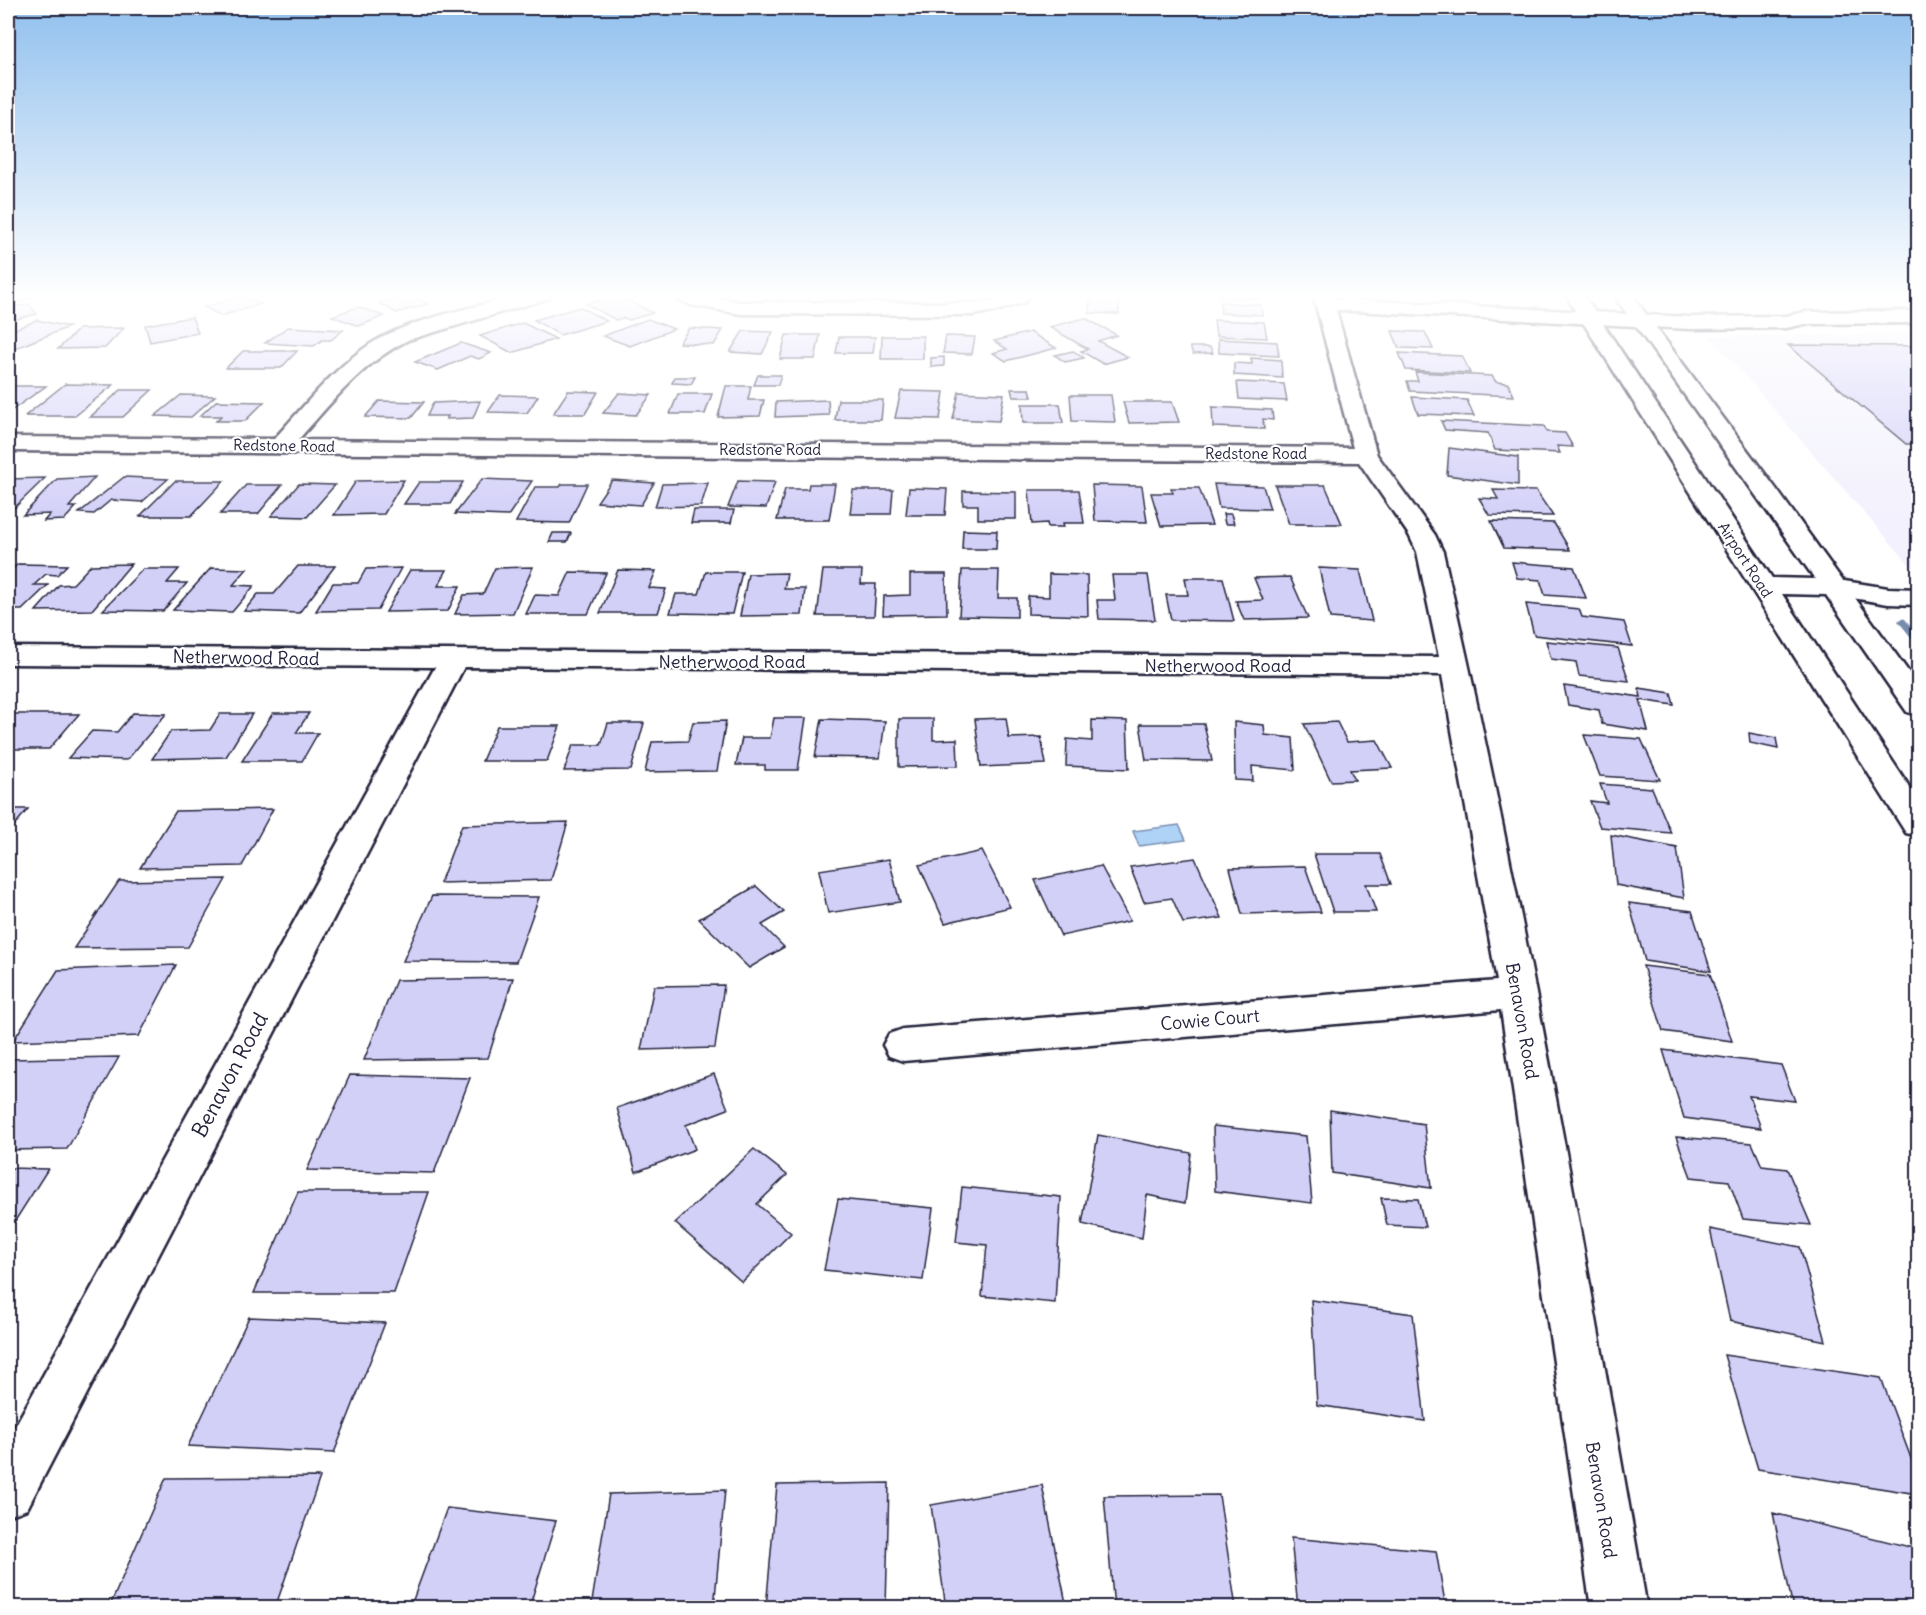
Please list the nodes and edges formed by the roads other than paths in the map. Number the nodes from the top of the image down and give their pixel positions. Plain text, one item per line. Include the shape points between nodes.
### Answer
1 (351, 369) edge
2 (1342, 369) edge
3 (1621, 369) edge
4 (1677, 369) edge
5 (8, 444) edge
6 (280, 446) junction
7 (1366, 455) junction
8 (1762, 586) junction
9 (1832, 587) junction
10 (1918, 597) edge
11 (8, 655) edge
12 (453, 660) junction
13 (1456, 666) junction
14 (1918, 706) edge
15 (1918, 825) edge
16 (1518, 994) junction
17 (903, 1045) dead end
18 (8, 1490) edge
19 (1619, 1608) edge

1 - 6 street
2 - 7 street
3 - 8 street, Airport Road
4 - 9 street
5 - 6 street, Redstone Road
6 - 7 street, Redstone Road
7 - 13 street, Benavon Road via 1430,552
8 - 9 street
8 - 15 street, Airport Road
9 - 10 street
9 - 14 street
11 - 12 street, Netherwood Road
12 - 13 street, Netherwood Road
12 - 18 street, Benavon Road
13 - 16 street, Benavon Road
16 - 17 street, Cowie Court
16 - 19 street, Benavon Road

